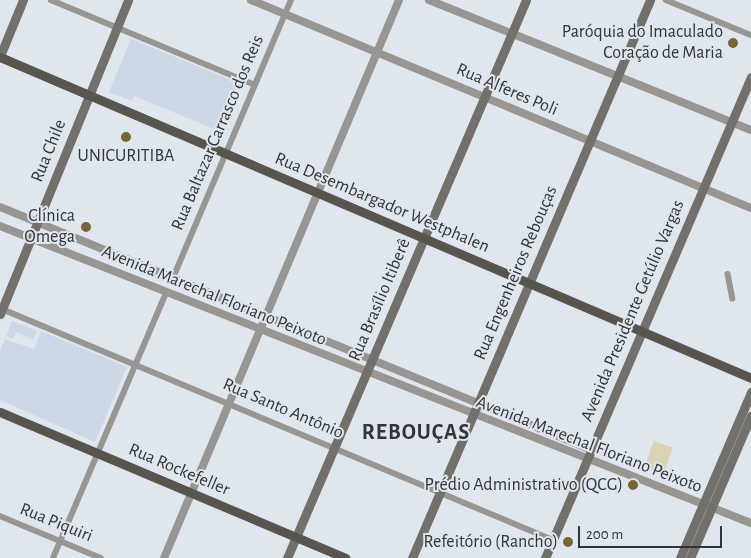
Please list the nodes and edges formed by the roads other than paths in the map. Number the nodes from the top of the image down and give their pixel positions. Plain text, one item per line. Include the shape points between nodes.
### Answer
1 (22, 0) edge
2 (50, 0) edge
3 (128, 0) edge
4 (251, 0) edge
5 (291, 0) edge
6 (399, 0) edge
7 (429, 0) edge
8 (526, 0) edge
9 (650, 0) edge
10 (666, 0) edge
11 (285, 14) junction
12 (117, 28) junction
13 (512, 33) junction
14 (751, 35) edge
15 (377, 52) junction
16 (0, 56) edge
17 (618, 76) junction
18 (751, 77) edge
19 (255, 85) junction
20 (89, 96) junction
21 (484, 97) junction
22 (732, 122) junction
23 (751, 130) edge
24 (590, 141) junction
25 (225, 154) junction
26 (704, 188) junction
27 (317, 193) junction
28 (0, 207) edge
29 (751, 208) edge
30 (37, 222) junction
31 (0, 226) edge
32 (31, 238) junction
33 (424, 238) junction
34 (728, 274) dead end
35 (173, 278) junction
36 (529, 283) junction
37 (166, 293) junction
38 (733, 299) dead end
39 (1, 310) edge
40 (265, 315) junction
41 (259, 330) junction
42 (642, 332) junction
43 (372, 360) junction
44 (136, 364) junction
45 (366, 373) junction
46 (751, 378) edge
47 (751, 392) edge
48 (229, 403) junction
49 (478, 403) junction
50 (0, 412) edge
51 (746, 415) edge
52 (472, 417) junction
53 (335, 447) junction
54 (590, 453) junction
55 (98, 454) junction
56 (191, 493) junction
57 (440, 493) junction
58 (708, 505) junction
59 (0, 516) edge
60 (751, 523) edge
61 (296, 537) junction
62 (699, 538) junction
63 (553, 540) junction
64 (60, 541) junction
65 (685, 547) junction
66 (53, 558) edge
67 (101, 558) edge
68 (164, 558) edge
69 (287, 558) edge
70 (345, 558) edge
71 (412, 558) edge
72 (545, 558) edge
73 (680, 558) edge
74 (690, 558) edge

1 - 16 main road
2 - 12 street
3 - 12 main road, Rua Chile
4 - 11 street, Rua Alferes Poli
5 - 11 street, Rua Baltazar Carrasco dos Reis
6 - 15 street
7 - 13 street
8 - 13 main road, Rua Brasílio Itiberê
9 - 17 main road, Rua Engenheiros Rebouças
10 - 14 street
11 - 15 street, Rua Alferes Poli
11 - 19 street, Rua Baltazar Carrasco dos Reis
12 - 19 street
12 - 20 main road, Rua Chile
13 - 17 street
13 - 21 main road, Rua Brasílio Itiberê
15 - 21 street, Rua Alferes Poli
15 - 27 street
16 - 20 main road, Rua Desembargador Westphalen
17 - 22 street
17 - 24 main road, Rua Engenheiros Rebouças
18 - 22 main road, Avenida Presidente Getúlio Vargas
19 - 25 street, Rua Baltazar Carrasco dos Reis
20 - 25 main road, Rua Desembargador Westphalen
20 - 30 main road, Rua Chile
21 - 24 street, Rua Alferes Poli
21 - 33 main road, Rua Brasílio Itiberê
22 - 23 street
22 - 26 main road, Avenida Presidente Getúlio Vargas
24 - 26 street, Rua Alferes Poli
24 - 36 main road, Rua Engenheiros Rebouças
25 - 27 main road, Rua Desembargador Westphalen
25 - 35 street, Rua Baltazar Carrasco dos Reis
26 - 29 street, Rua Alferes Poli
26 - 42 main road, Avenida Presidente Getúlio Vargas
27 - 33 main road, Rua Desembargador Westphalen
27 - 40 street
28 - 30 street, Avenida Marechal Floriano Peixoto
30 - 32 main road, Rua Chile
30 - 35 street, Avenida Marechal Floriano Peixoto
31 - 32 street, Avenida Marechal Floriano Peixoto
32 - 37 street, Avenida Marechal Floriano Peixoto
32 - 39 main road, Rua Chile
33 - 36 main road, Rua Desembargador Westphalen
33 - 43 main road, Rua Brasílio Itiberê
34 - 38 street
35 - 40 street, Avenida Marechal Floriano Peixoto
36 - 42 main road, Rua Desembargador Westphalen
36 - 49 main road, Rua Engenheiros Rebouças
37 - 41 street, Avenida Marechal Floriano Peixoto
37 - 44 street
39 - 44 street, Rua Santo Antônio
40 - 41 street
40 - 43 street, Avenida Marechal Floriano Peixoto
41 - 45 street, Avenida Marechal Floriano Peixoto
41 - 48 street
42 - 46 main road, Rua Desembargador Westphalen
42 - 54 main road, Avenida Presidente Getúlio Vargas
43 - 45 main road, Rua Brasílio Itiberê
43 - 49 street, Avenida Marechal Floriano Peixoto
44 - 48 street, Rua Santo Antônio
44 - 55 street
45 - 52 street, Avenida Marechal Floriano Peixoto
45 - 53 main road, Rua Brasílio Itiberê
47 - 51 main road
48 - 53 street, Rua Santo Antônio
48 - 56 street
49 - 52 main road, Rua Engenheiros Rebouças
49 - 54 street, Avenida Marechal Floriano Peixoto
50 - 55 main road, Rua Rockefeller
51 - 58 main road
51 - 58 main road via 746,426
52 - 54 street, Avenida Marechal Floriano Peixoto via 575,456
52 - 57 main road, Rua Engenheiros Rebouças
53 - 57 street, Rua Santo Antônio
53 - 61 main road, Rua Brasílio Itiberê
54 - 58 street, Avenida Marechal Floriano Peixoto
54 - 63 main road, Avenida Presidente Getúlio Vargas
55 - 56 main road, Rua Rockefeller
55 - 64 street
56 - 61 main road, Rua Rockefeller
56 - 68 street
57 - 63 street, Rua Santo Antônio
57 - 71 main road, Rua Engenheiros Rebouças
58 - 60 street, Avenida Marechal Floriano Peixoto
58 - 62 main road
58 - 65 main road
59 - 64 street, Rua Piquiri
61 - 69 main road, Rua Brasílio Itiberê
61 - 70 main road, Rua Rockefeller
62 - 65 main road
62 - 74 main road
63 - 72 main road, Avenida Presidente Getúlio Vargas
64 - 66 street
64 - 67 street, Rua Piquiri
65 - 73 main road

